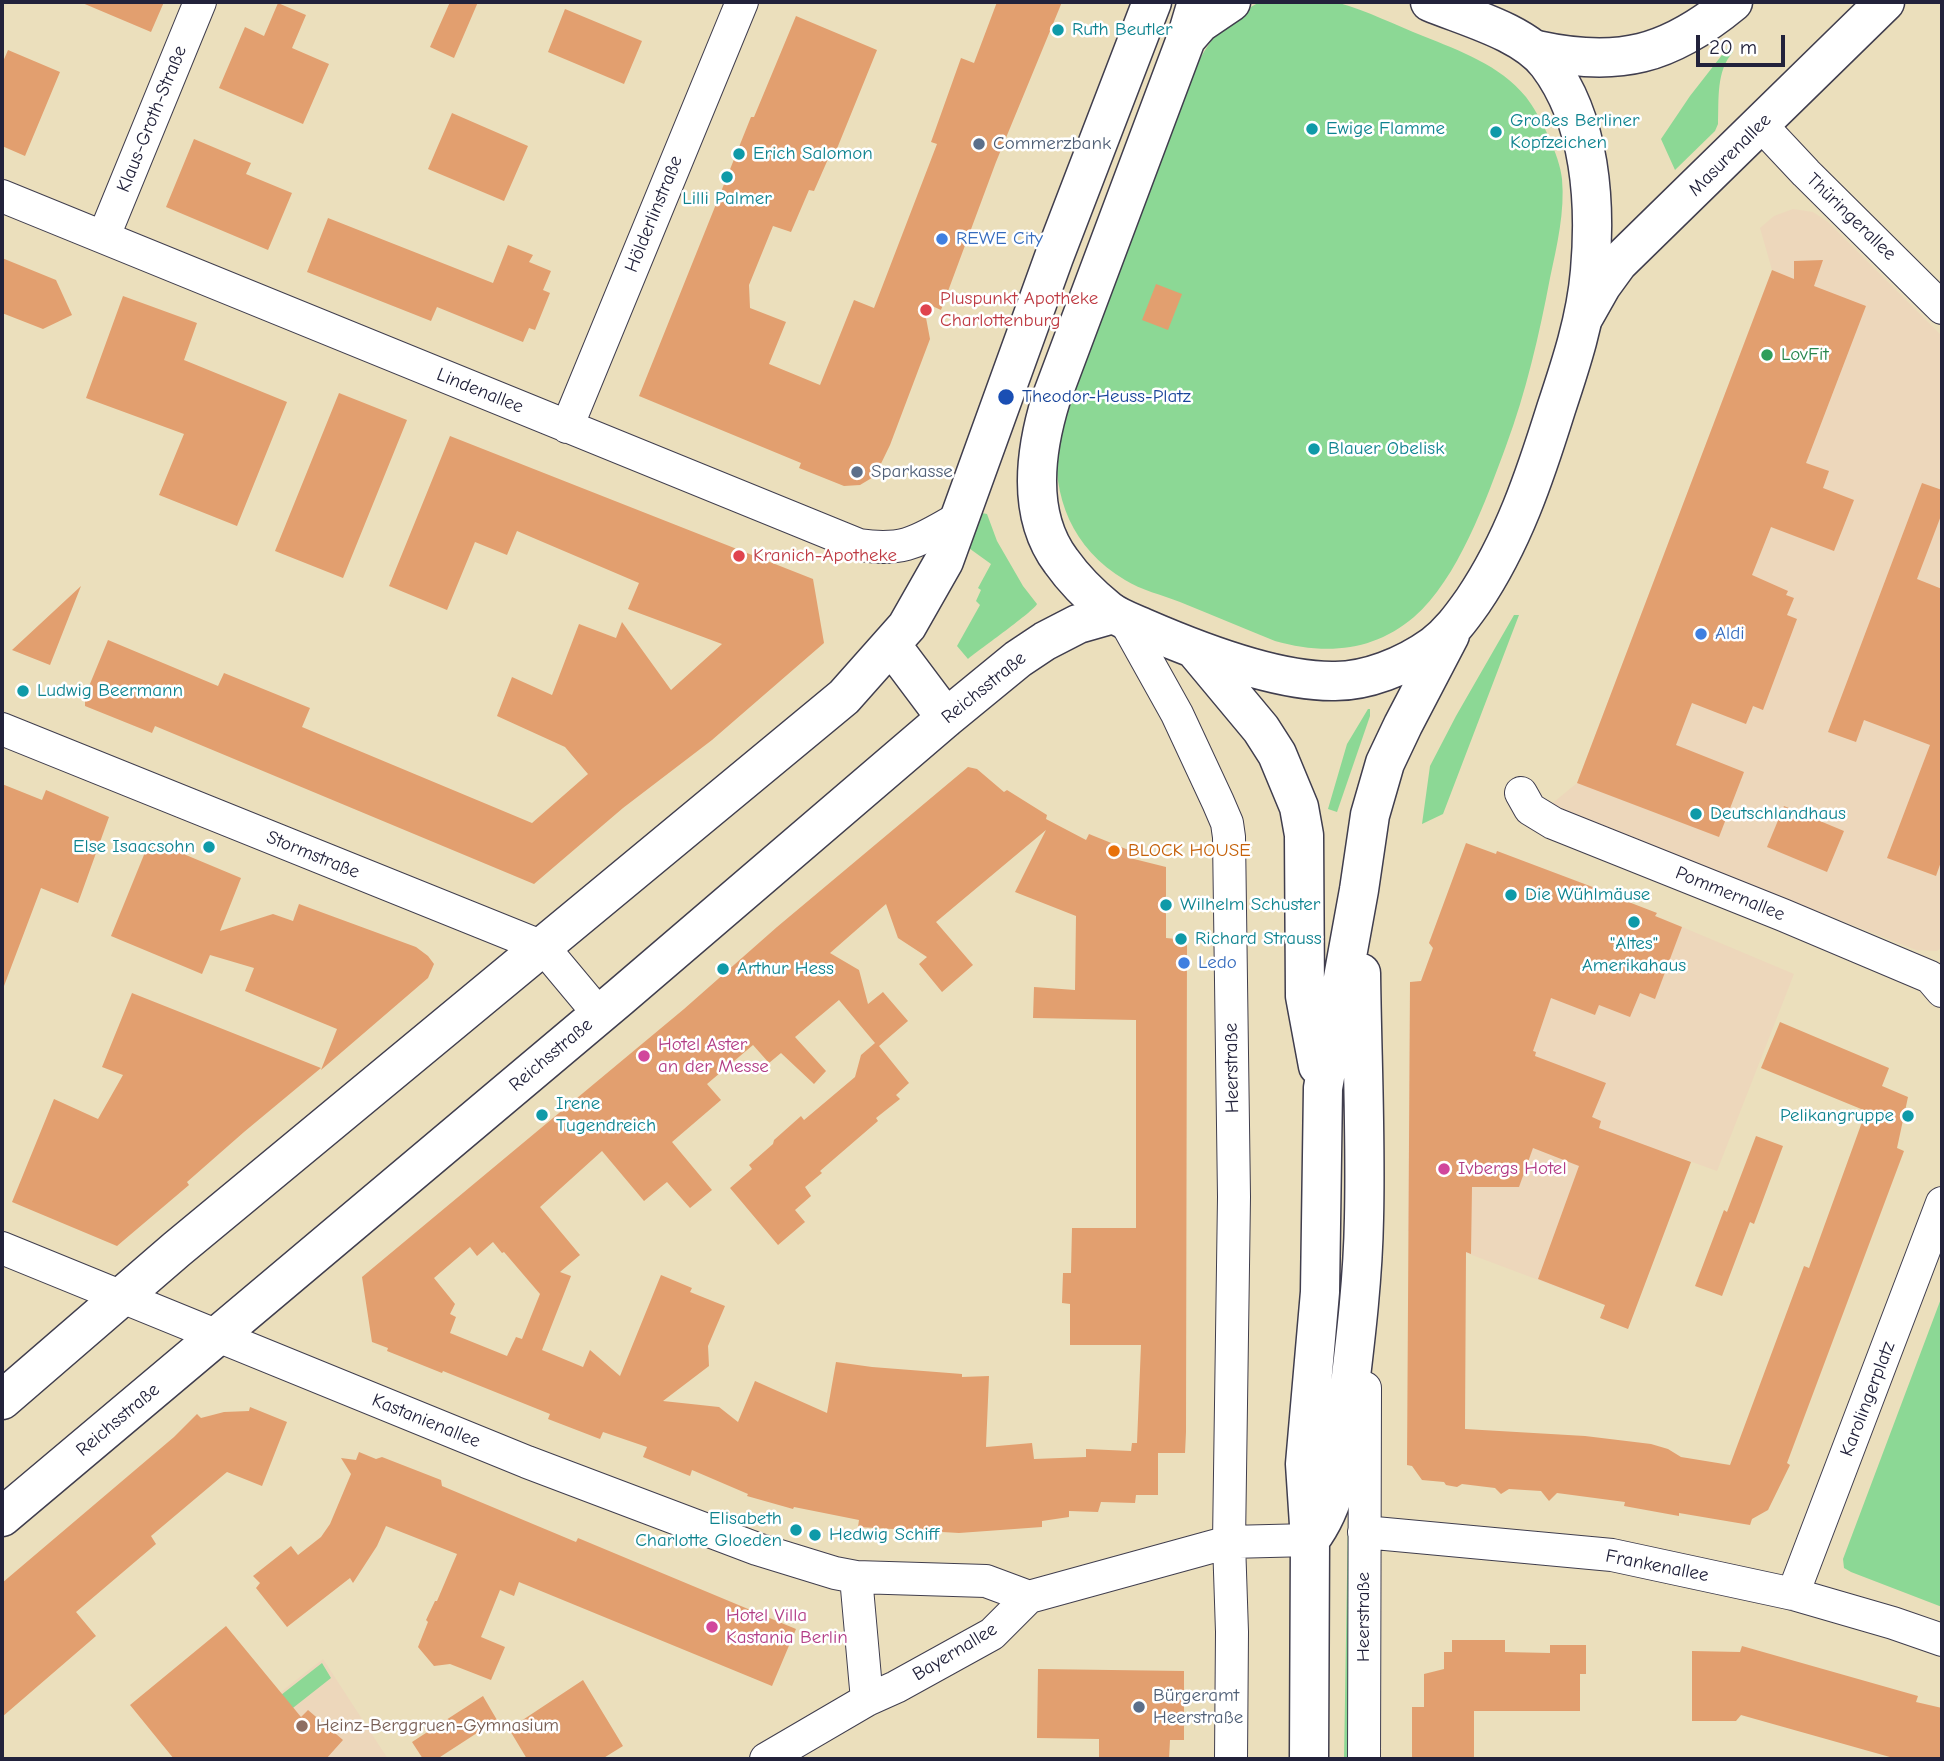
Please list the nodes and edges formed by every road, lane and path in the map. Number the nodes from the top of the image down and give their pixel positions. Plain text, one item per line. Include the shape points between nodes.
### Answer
1 (200, 2) edge
2 (742, 2) edge
3 (1152, 2) edge
4 (1197, 2) edge
5 (1231, 2) edge
6 (1430, 2) edge
7 (1733, 2) edge
8 (1885, 2) edge
9 (1186, 39) junction
10 (1537, 50) junction
11 (1760, 124) junction
12 (2, 196) edge
13 (104, 236) junction
14 (1942, 308) edge
15 (1584, 315) junction
16 (567, 427) junction
17 (959, 518) junction
18 (1118, 616) junction
19 (1454, 627) junction
20 (892, 646) junction
21 (1196, 651) junction
22 (946, 718) junction
23 (2, 729) edge
24 (1521, 793) dead end
25 (1359, 890) junction
26 (543, 947) junction
27 (1942, 991) edge
28 (600, 1014) junction
29 (1323, 1088) junction
30 (1942, 1203) edge
31 (2, 1248) edge
32 (123, 1297) junction
33 (1360, 1306) junction
34 (217, 1335) junction
35 (2, 1400) edge
36 (2, 1517) edge
37 (1364, 1532) junction
38 (1310, 1540) junction
39 (1229, 1542) junction
40 (856, 1577) junction
41 (1793, 1594) junction
42 (1029, 1597) junction
43 (1942, 1640) edge
44 (867, 1700) junction
45 (766, 1759) edge
46 (1231, 1759) edge
47 (1309, 1759) edge
48 (1364, 1759) edge

1 - 13 street, Klaus-Groth-Straße
2 - 16 street, Hölderlinstraße
3 - 17 main road
4 - 9 main road
5 - 9 main road
6 - 10 main road
7 - 10 main road via 1680,40 1640,54 1586,59
8 - 11 main road, Masurenallee
9 - 18 main road via 1040,436 1037,482 1046,533 1061,561
10 - 15 main road via 1573,110 1588,164 1592,216
11 - 14 street, Thüringerallee
11 - 15 main road, Masurenallee via 1618,263
12 - 13 street, Lindenallee
13 - 16 street, Lindenallee
15 - 19 main road via 1524,505 1486,582
16 - 17 street, Lindenallee via 859,545 885,549 911,544
17 - 20 main road via 944,561
18 - 21 main road
18 - 22 main road, Reichsstraße via 1078,624 1045,641
18 - 39 street, Heerstraße via 1177,714 1227,823 1229,837 1234,1197
19 - 21 main road via 1431,647 1395,667 1333,682 1266,671
19 - 25 main road, Heerstraße via 1385,763 1365,835
20 - 22 main road
20 - 26 main road via 844,697
21 - 29 main road, Heerstraße via 1261,729 1299,807 1304,835 1305,996
22 - 28 main road, Reichsstraße
23 - 26 street, Stormstraße
24 - 27 street, Pommernallee via 1530,809 1553,823 1930,977
25 - 29 main road, Heerstraße
25 - 33 main road, Heerstraße via 1364,1209
26 - 28 street, Stormstraße
26 - 32 main road
28 - 34 main road, Reichsstraße
29 - 38 main road, Heerstraße via 1321,1292 1305,1464
30 - 41 street, Karolingerplatz
31 - 32 street, Kastanienallee
32 - 34 street, Kastanienallee
32 - 35 main road
33 - 37 street, Heerstraße via 1365,1362
33 - 38 main road, Heerstraße via 1333,1503
34 - 36 main road, Reichsstraße
34 - 40 street, Kastanienallee via 527,1462 757,1549
37 - 41 street, Frankenallee via 1612,1555
37 - 48 street, Heerstraße
38 - 39 street
38 - 47 main road, Heerstraße
39 - 42 street, Bayernallee
39 - 46 street, Heerstraße
40 - 42 street, Kastanienallee via 986,1581
40 - 44 street
41 - 43 street, Frankenallee
42 - 44 street, Bayernallee via 992,1634
44 - 45 street, Bayernallee

